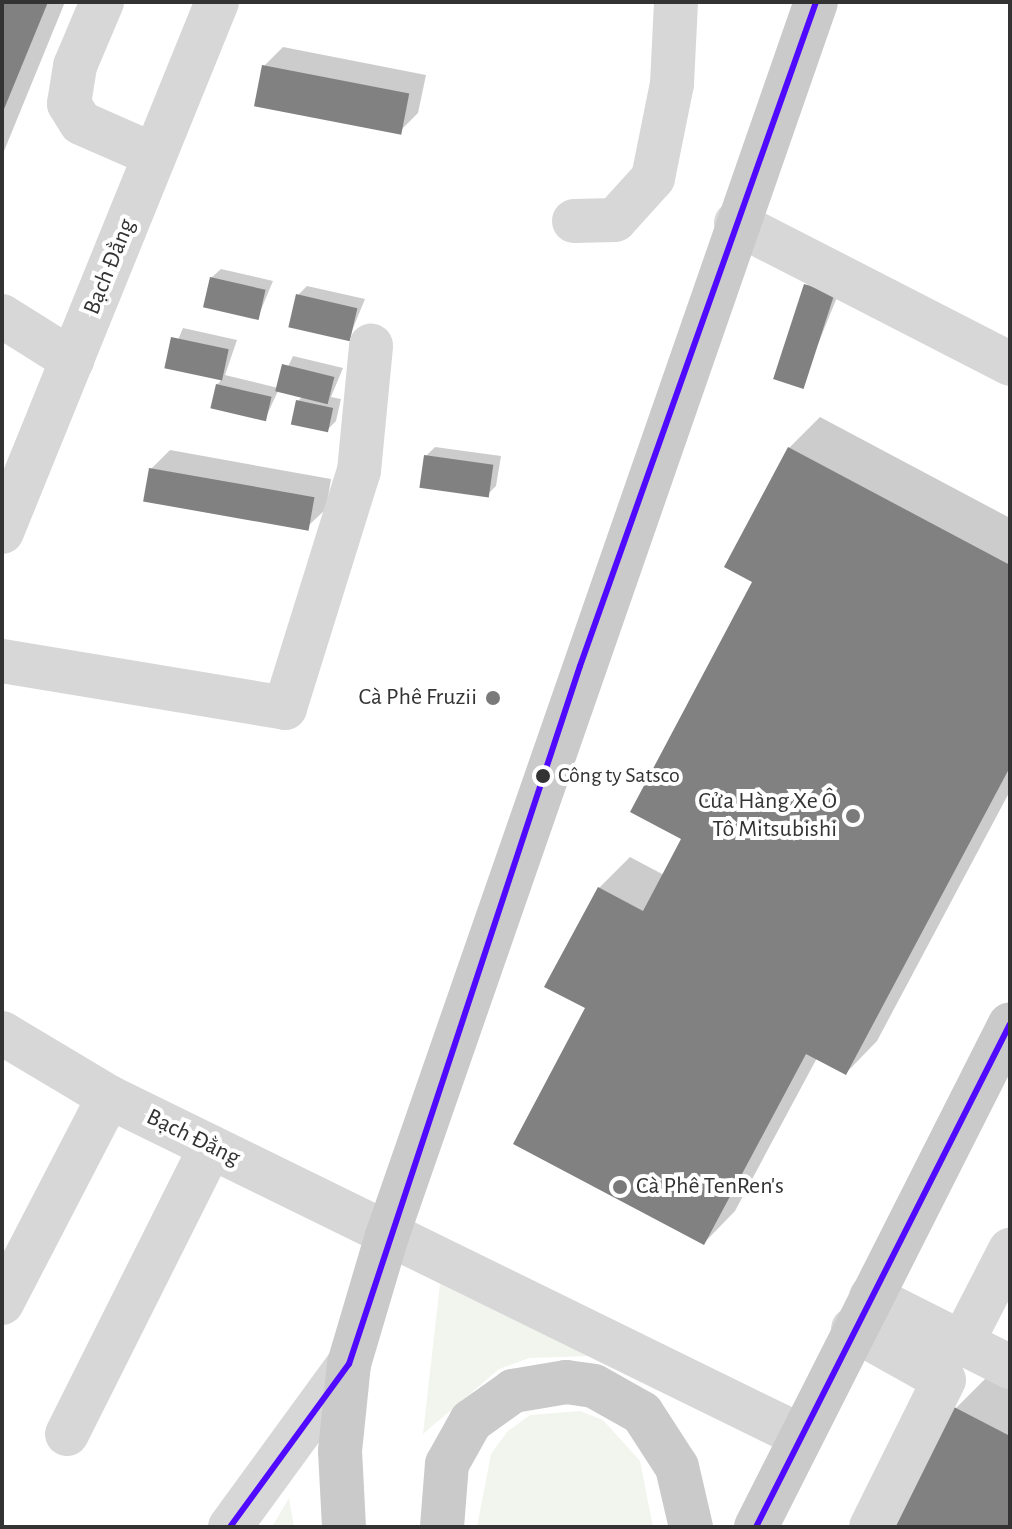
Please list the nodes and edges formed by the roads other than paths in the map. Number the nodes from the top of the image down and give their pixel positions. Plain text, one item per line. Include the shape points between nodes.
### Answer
1 (102, 2) edge
2 (217, 2) edge
3 (676, 2) edge
4 (816, 2) edge
5 (154, 155) junction
6 (574, 221) dead end
7 (736, 223) junction
8 (2, 316) edge
9 (371, 346) dead end
10 (72, 360) junction
11 (1010, 364) edge
12 (2, 532) edge
13 (2, 661) edge
14 (1010, 1024) edge
15 (2, 1033) edge
16 (999, 1071) edge
17 (109, 1097) junction
18 (211, 1147) junction
19 (387, 1236) junction
20 (1010, 1250) edge
21 (2, 1303) edge
22 (862, 1313) junction
23 (962, 1343) junction
24 (349, 1364) junction
25 (1010, 1367) edge
26 (67, 1434) dead end
27 (799, 1435) junction
28 (230, 1527) edge
29 (344, 1527) edge
30 (442, 1527) edge
31 (691, 1527) edge
32 (756, 1527) edge
33 (871, 1527) edge

1 - 5 street via 75,66 69,104 81,123
2 - 5 street, Bạch Đằng
3 - 6 street via 672,84 653,178 615,220
4 - 7 main road
5 - 10 street, Bạch Đằng
7 - 11 street
7 - 19 main road
8 - 10 street
9 - 13 street via 359,471 285,708
10 - 12 street, Bạch Đằng
14 - 16 main road
15 - 17 street, Bạch Đằng
16 - 22 main road
17 - 18 street, Bạch Đằng
17 - 21 street
18 - 19 street, Bạch Đằng
18 - 26 street
19 - 24 main road
19 - 27 street, Bạch Đằng
20 - 23 street
22 - 23 street
22 - 27 main road
22 - 33 street via 944,1380
23 - 25 street
24 - 28 street
24 - 29 main road via 340,1451
27 - 32 main road
30 - 31 main road via 447,1464 471,1421 513,1391 566,1382 594,1386 642,1413 677,1467

